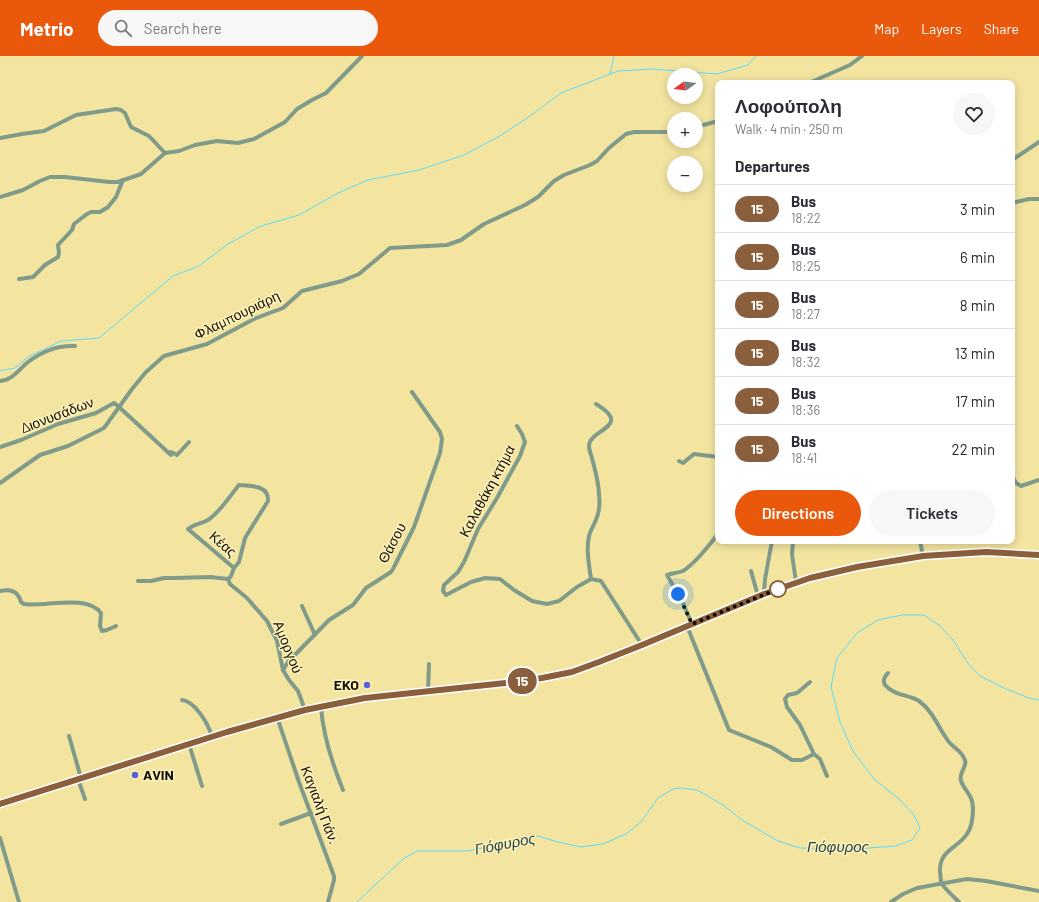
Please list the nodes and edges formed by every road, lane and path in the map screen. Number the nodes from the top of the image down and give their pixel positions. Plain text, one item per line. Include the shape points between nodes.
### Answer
1 (362, 56) edge
2 (862, 56) edge
3 (816, 80) edge
4 (715, 122) edge
5 (703, 125) edge
6 (667, 132) edge
7 (0, 138) edge
8 (1039, 142) edge
9 (164, 153) junction
10 (1015, 158) edge
11 (123, 180) junction
12 (0, 197) edge
13 (1039, 199) edge
14 (1015, 202) edge
15 (19, 279) dead end
16 (75, 346) dead end
17 (0, 380) edge
18 (412, 392) dead end
19 (596, 404) dead end
20 (120, 407) junction
21 (517, 426) dead end
22 (189, 442) dead end
23 (0, 447) edge
24 (715, 457) edge
25 (679, 461) dead end
26 (1039, 480) edge
27 (1015, 481) edge
28 (0, 483) edge
29 (715, 538) edge
30 (771, 544) edge
31 (793, 544) edge
32 (921, 544) edge
33 (1039, 554) edge
34 (923, 556) junction
35 (234, 568) junction
36 (751, 571) dead end
37 (228, 579) junction
38 (591, 579) junction
39 (138, 581) dead end
40 (796, 582) junction
41 (0, 591) edge
42 (764, 594) junction
43 (758, 596) junction
44 (302, 606) dead end
45 (692, 624) junction
46 (116, 626) dead end
47 (687, 626) junction
48 (315, 635) junction
49 (642, 645) junction
50 (429, 664) dead end
51 (283, 670) junction
52 (888, 673) dead end
53 (810, 682) dead end
54 (428, 691) junction
55 (182, 700) dead end
56 (321, 707) junction
57 (305, 710) junction
58 (277, 717) junction
59 (69, 736) dead end
60 (212, 737) junction
61 (189, 744) junction
62 (814, 754) junction
63 (827, 776) dead end
64 (80, 778) junction
65 (202, 786) dead end
66 (343, 790) dead end
67 (85, 799) dead end
68 (0, 804) edge
69 (311, 813) junction
70 (281, 824) dead end
71 (0, 838) edge
72 (941, 883) junction
73 (1039, 892) edge
74 (19, 902) edge
75 (328, 902) edge
76 (890, 902) edge
77 (959, 902) edge

1 - 9 street via 326,93 254,140 238,143 217,141
2 - 3 street via 850,65
4 - 5 street
6 - 20 street, Φλαμπουριάρη via 626,134 597,161 564,175 538,197 484,224 461,240 447,245 390,248 359,274 302,291 282,308 254,319 207,344 164,356 146,372
7 - 9 street via 44,131 76,115 118,109 125,113 130,127 150,136
8 - 10 street
9 - 11 street via 141,174
11 - 12 street via 109,182 62,176 50,177 23,190
11 - 15 street via 116,197 108,207 100,212 91,212 74,224 58,246 58,257 33,277
13 - 14 street
16 - 17 street via 59,346 29,361 9,379
18 - 48 street, Θάσου via 440,432 442,439 440,453 414,527 391,572 366,588 353,604 329,620
19 - 38 street via 609,413 611,419 608,427 591,439 589,447 600,494 596,521 589,538 588,563
20 - 22 street via 171,455 172,452 178,455
20 - 23 street, Διονυσάδων via 114,403 96,413
20 - 28 street, Φλαμπουριάρη via 104,428 68,446 38,456
21 - 38 street, Καλαθάκη κτήμα via 525,442 520,456 478,529 464,562 458,572 444,585 443,591 446,595 471,582 485,578 500,578 532,601 547,604 558,601
24 - 25 street via 694,454 686,462
26 - 27 street via 1021,486
29 - 45 street via 686,568 667,574
30 - 42 street
31 - 40 street
32 - 34 street
33 - 34 street via 986,552
34 - 40 street via 857,567
35 - 35 street, Κέας via 239,562 245,538 268,501 266,491 261,488 239,485 207,520 188,529
35 - 37 street, Κέας
36 - 43 street
37 - 39 street via 164,578 151,582
37 - 51 street, Αμοργού via 267,621 277,641
38 - 49 street via 601,581
40 - 42 street
41 - 46 street via 15,592 24,604 82,603 95,607 101,613 102,630
42 - 43 street
43 - 45 street
44 - 48 street
45 - 47 street
47 - 49 street
47 - 62 street via 728,730 771,747 792,760 802,760
48 - 51 street, Θάσου
49 - 54 street via 572,672 522,681
50 - 54 street
51 - 57 street, Αμοργού via 298,691
52 - 72 street via 884,680 887,687 893,692 910,696 929,710 950,743 966,762 960,777 972,801 972,821 963,839 942,859
53 - 62 street via 785,699
54 - 56 street via 365,698
55 - 60 street via 186,700 202,715
56 - 57 street
56 - 66 street via 327,743
57 - 58 street
58 - 60 street
58 - 69 street, Καγιαλή Γιάν.
59 - 64 street
60 - 61 street
61 - 64 street
61 - 65 street
62 - 63 street via 820,759
64 - 67 street
64 - 68 street
69 - 70 street
69 - 75 street, Καγιαλή Γιάν. via 334,876
71 - 74 street
72 - 73 street via 976,879
72 - 76 street via 911,890
72 - 77 street

